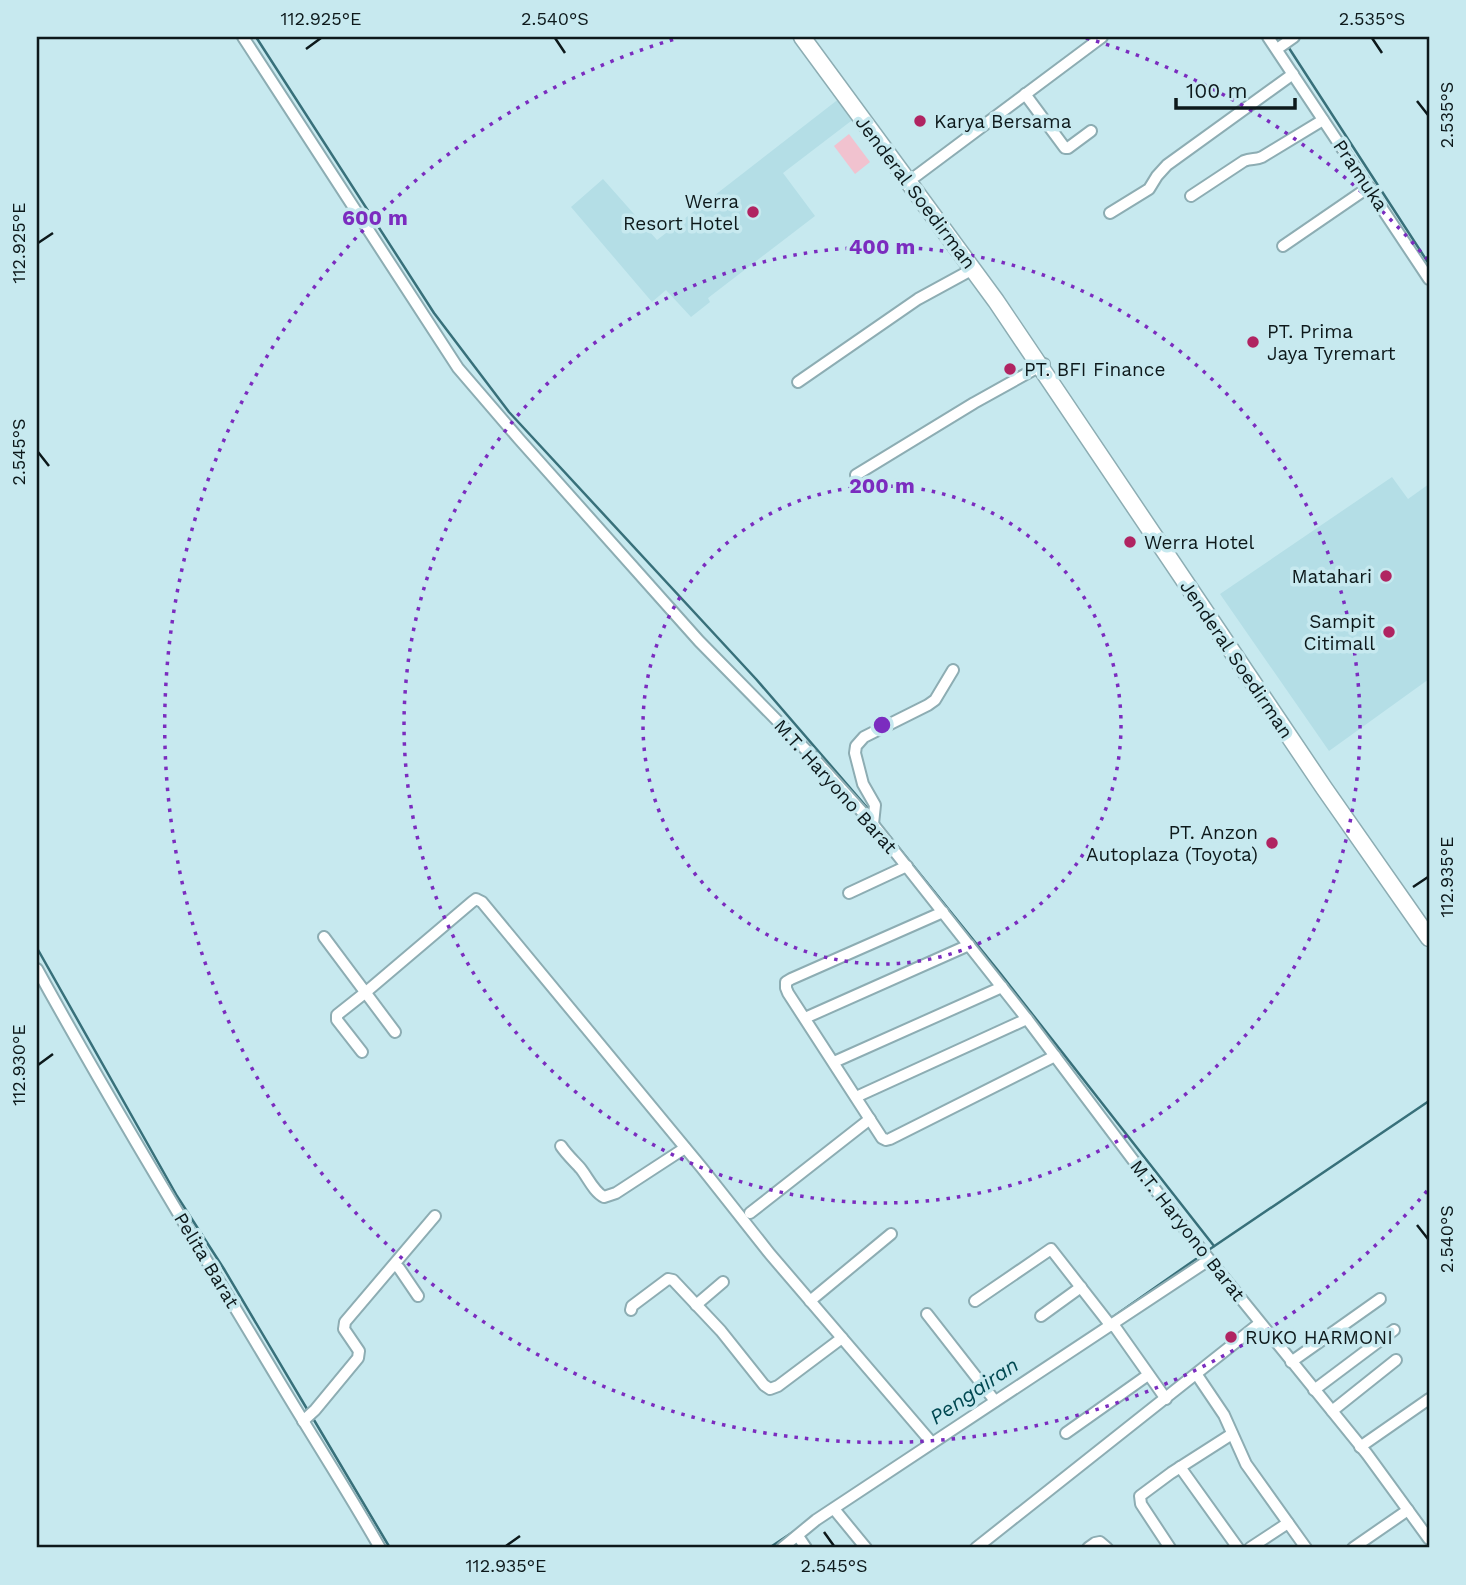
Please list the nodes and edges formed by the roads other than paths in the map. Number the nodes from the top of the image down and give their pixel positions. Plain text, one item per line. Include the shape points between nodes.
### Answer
1 (243, 37) edge
2 (802, 37) edge
3 (812, 37) edge
4 (1102, 37) edge
5 (1268, 37) edge
6 (1286, 43) edge
7 (1293, 74) junction
8 (1025, 94) junction
9 (1323, 120) junction
10 (1091, 131) dead end
11 (916, 176) junction
12 (1368, 187) junction
13 (1191, 196) dead end
14 (1110, 212) dead end
15 (1283, 246) dead end
16 (973, 268) junction
17 (1429, 279) edge
18 (1043, 364) junction
19 (798, 382) dead end
20 (856, 475) dead end
21 (1222, 630) junction
22 (953, 670) dead end
23 (873, 824) junction
24 (907, 866) junction
25 (849, 893) dead end
26 (943, 912) junction
27 (1429, 922) edge
28 (324, 937) dead end
29 (1429, 938) edge
30 (969, 945) junction
31 (37, 969) edge
32 (1002, 987) junction
33 (366, 992) junction
34 (805, 1018) junction
35 (1027, 1019) junction
36 (395, 1032) dead end
37 (362, 1052) dead end
38 (1055, 1056) junction
39 (834, 1062) junction
40 (856, 1097) junction
41 (870, 1119) junction
42 (561, 1146) dead end
43 (685, 1147) junction
44 (750, 1213) dead end
45 (435, 1216) dead end
46 (891, 1234) dead end
47 (1209, 1260) junction
48 (394, 1265) junction
49 (723, 1282) dead end
50 (1081, 1287) junction
51 (418, 1297) dead end
52 (1380, 1299) dead end
53 (810, 1301) junction
54 (975, 1301) dead end
55 (696, 1305) junction
56 (631, 1310) dead end
57 (927, 1314) dead end
58 (1041, 1316) dead end
59 (1260, 1323) junction
60 (1112, 1325) junction
61 (1394, 1330) dead end
62 (842, 1338) junction
63 (1396, 1360) dead end
64 (1291, 1362) junction
65 (1148, 1375) junction
66 (1196, 1375) junction
67 (1314, 1390) junction
68 (1429, 1398) edge
69 (1166, 1399) junction
70 (995, 1401) junction
71 (1332, 1411) junction
72 (303, 1421) junction
73 (1066, 1433) dead end
74 (1232, 1434) junction
75 (932, 1443) junction
76 (1360, 1447) junction
77 (1180, 1467) junction
78 (834, 1509) junction
79 (1408, 1510) junction
80 (1288, 1523) junction
81 (798, 1536) junction
82 (1429, 1539) edge
83 (380, 1548) edge
84 (782, 1548) edge
85 (806, 1548) edge
86 (866, 1548) edge
87 (976, 1548) edge
88 (1088, 1548) edge
89 (1107, 1548) edge
90 (1170, 1548) edge
91 (1238, 1548) edge
92 (1250, 1548) edge
93 (1306, 1548) edge
94 (1353, 1548) edge

1 - 23 street, M.T. Haryono Barat via 458,368 699,641
2 - 16 highway, Jenderal Soedirman
3 - 11 highway, Jenderal Soedirman
4 - 8 street
5 - 6 street, Pramuka
6 - 7 street, Pramuka
7 - 9 street, Pramuka
7 - 14 street via 1167,165 1146,192
8 - 10 street via 1065,148
8 - 11 street
9 - 12 street, Pramuka
9 - 13 street via 1262,157 1244,161
11 - 18 highway, Jenderal Soedirman via 980,262
12 - 15 street
12 - 17 street, Pramuka
16 - 18 highway, Jenderal Soedirman
16 - 19 street via 918,299
18 - 20 street
18 - 21 highway, Jenderal Soedirman
21 - 27 highway, Jenderal Soedirman
21 - 29 highway, Jenderal Soedirman
22 - 23 street via 935,700 864,737 856,746 863,784 875,806
23 - 24 street, M.T. Haryono Barat
24 - 25 street
24 - 26 street, M.T. Haryono Barat
26 - 30 street, M.T. Haryono Barat
26 - 34 street via 786,982
28 - 33 street
30 - 32 street, M.T. Haryono Barat
30 - 34 street
31 - 72 street, Pelita Barat
32 - 35 street, M.T. Haryono Barat
32 - 39 street
33 - 36 street
33 - 37 street via 336,1017
33 - 43 street via 479,900
34 - 39 street
35 - 38 street, M.T. Haryono Barat
35 - 40 street
38 - 41 street via 890,1139 883,1138
38 - 47 street, M.T. Haryono Barat
39 - 40 street
40 - 41 street
41 - 44 street
42 - 43 street via 604,1197
43 - 53 street
45 - 48 street
46 - 53 street
47 - 59 street, M.T. Haryono Barat
47 - 60 street
48 - 51 street
48 - 72 street via 344,1324 358,1347 358,1358
49 - 55 street
50 - 54 street via 1051,1249
50 - 58 street
50 - 60 street
52 - 64 street
53 - 62 street
55 - 56 street via 668,1279
55 - 62 street via 770,1389
57 - 70 street
59 - 64 street, M.T. Haryono Barat
59 - 66 street
60 - 65 street
60 - 70 street
61 - 67 street
62 - 75 street
63 - 71 street
64 - 67 street, M.T. Haryono Barat
65 - 69 street
65 - 73 street
66 - 69 street
66 - 74 street
67 - 71 street, M.T. Haryono Barat
68 - 76 street
69 - 87 street
70 - 75 street
71 - 76 street, M.T. Haryono Barat
72 - 83 street, Pelita Barat
74 - 77 street
74 - 80 street
75 - 78 street
76 - 79 street, M.T. Haryono Barat
77 - 90 street via 1143,1493 1139,1501
77 - 91 street
78 - 81 street
78 - 86 street
79 - 82 street, M.T. Haryono Barat
79 - 94 street
80 - 92 street
80 - 93 street
81 - 84 street
81 - 85 street
88 - 89 street via 1100,1542

